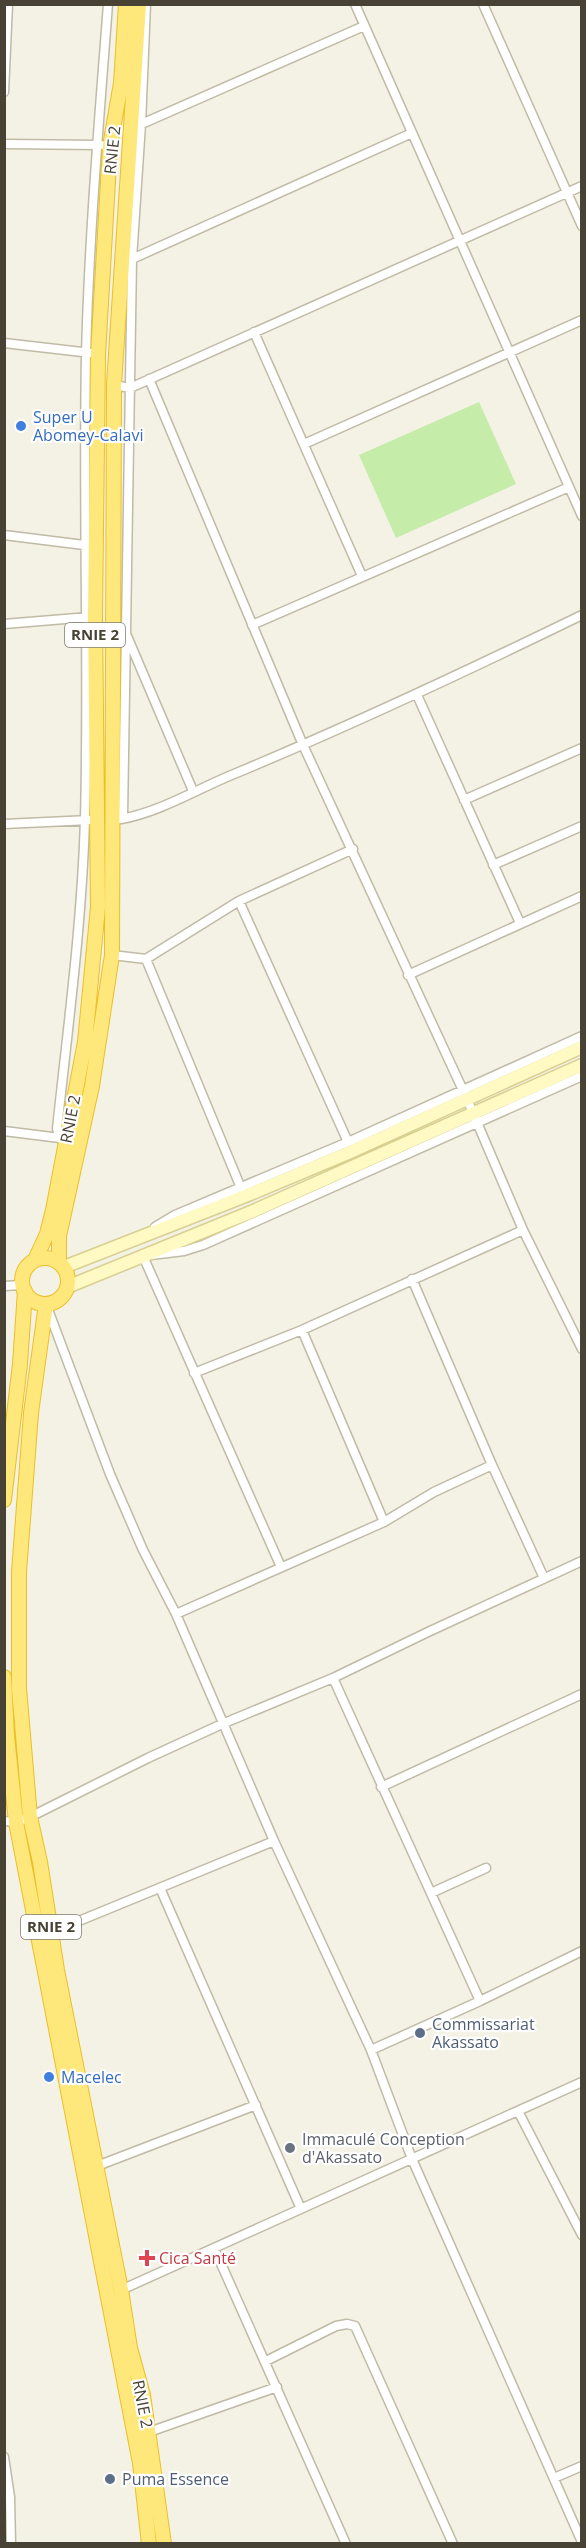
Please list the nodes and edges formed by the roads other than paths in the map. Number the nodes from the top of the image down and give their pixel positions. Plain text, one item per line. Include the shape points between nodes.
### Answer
1 (108, 4) edge
2 (126, 4) edge
3 (140, 4) edge
4 (146, 4) edge
5 (355, 4) edge
6 (483, 4) edge
7 (7, 9) edge
8 (364, 26) junction
9 (4, 92) edge
10 (137, 127) junction
11 (412, 133) junction
12 (4, 144) edge
13 (104, 145) junction
14 (582, 186) edge
15 (566, 193) junction
16 (582, 226) edge
17 (461, 240) junction
18 (132, 259) junction
19 (582, 320) edge
20 (254, 332) junction
21 (4, 343) edge
22 (510, 352) junction
23 (92, 353) junction
24 (149, 379) junction
25 (114, 385) junction
26 (130, 387) junction
27 (304, 444) junction
28 (569, 487) junction
29 (582, 516) edge
30 (4, 535) edge
31 (84, 546) junction
32 (362, 576) junction
33 (582, 615) edge
34 (90, 617) junction
35 (4, 624) edge
36 (252, 625) junction
37 (125, 632) junction
38 (417, 694) junction
39 (303, 745) junction
40 (582, 748) edge
41 (193, 790) junction
42 (464, 800) junction
43 (116, 819) junction
44 (91, 820) junction
45 (4, 824) edge
46 (582, 826) edge
47 (353, 849) junction
48 (493, 865) junction
49 (582, 896) edge
50 (239, 901) junction
51 (520, 923) junction
52 (112, 954) junction
53 (146, 959) junction
54 (408, 975) junction
55 (582, 1036) edge
56 (582, 1047) edge
57 (582, 1065) edge
58 (582, 1076) edge
59 (464, 1095) junction
60 (475, 1118) junction
61 (4, 1131) edge
62 (62, 1142) junction
63 (348, 1142) junction
64 (241, 1188) junction
65 (523, 1230) junction
66 (135, 1239) junction
67 (142, 1256) junction
68 (34, 1260) junction
69 (61, 1264) junction
70 (412, 1279) junction
71 (4, 1286) edge
72 (68, 1287) junction
73 (23, 1288) junction
74 (46, 1304) junction
75 (302, 1330) junction
76 (582, 1349) edge
77 (194, 1373) junction
78 (492, 1465) junction
79 (4, 1500) edge
80 (384, 1522) junction
81 (582, 1561) edge
82 (281, 1567) junction
83 (544, 1578) junction
84 (176, 1614) junction
85 (4, 1677) edge
86 (333, 1678) junction
87 (582, 1694) edge
88 (222, 1724) junction
89 (381, 1787) junction
90 (30, 1817) junction
91 (10, 1822) edge
92 (274, 1841) junction
93 (486, 1868) dead end
94 (160, 1888) junction
95 (431, 1893) junction
96 (52, 1932) junction
97 (582, 1951) edge
98 (480, 2001) junction
99 (371, 2050) junction
100 (582, 2082) edge
101 (256, 2105) junction
102 (519, 2111) junction
103 (412, 2159) junction
104 (97, 2166) junction
105 (301, 2209) junction
106 (578, 2220) edge
107 (582, 2235) edge
108 (214, 2248) junction
109 (121, 2290) junction
110 (266, 2361) junction
111 (277, 2387) junction
112 (148, 2432) junction
113 (4, 2457) edge
114 (582, 2466) edge
115 (554, 2478) junction
116 (7, 2498) edge
117 (582, 2542) edge
118 (11, 2544) edge
119 (149, 2544) edge
120 (164, 2544) edge
121 (346, 2544) edge
122 (453, 2544) edge

1 - 13 street
2 - 13 highway, RNIE 2 / RNIE 2 via 121,83
3 - 10 highway, RNIE 2 / RNIE 2
4 - 10 street
5 - 8 street
6 - 15 street
7 - 9 street
8 - 10 street
8 - 11 street
10 - 18 street
10 - 25 highway, RNIE 2 / RNIE 2
11 - 17 street
11 - 18 street
12 - 13 street
13 - 23 highway, RNIE 2 / RNIE 2
14 - 15 street
15 - 16 street
15 - 17 street
17 - 20 street
17 - 22 street
18 - 26 street
19 - 22 street
20 - 24 street
20 - 27 street
21 - 23 street
22 - 27 street
22 - 28 street
23 - 31 street
23 - 34 highway, RNIE 2 / RNIE 2
24 - 26 street
24 - 36 street
25 - 26 street
25 - 43 highway, RNIE 2 / RNIE 2
26 - 37 street
27 - 32 street
28 - 29 street
28 - 32 street
30 - 31 street
31 - 34 street
32 - 36 street
33 - 38 street
34 - 35 street
34 - 44 highway, RNIE 2 / RNIE 2
36 - 39 street
37 - 41 street
37 - 43 street via 123,816
38 - 39 street
38 - 42 street
39 - 41 street
39 - 47 street
40 - 42 street
41 - 43 street via 140,815
42 - 48 street
43 - 52 highway, RNIE 2 / RNIE 2
44 - 45 street
44 - 62 highway, RNIE 2 / RNIE 2 via 98,907 94,959 85,1042
46 - 48 street
47 - 50 street
47 - 54 street
48 - 51 street
49 - 51 street
50 - 53 street
50 - 63 street
51 - 54 street
52 - 53 street
52 - 69 highway, RNIE 2 / RNIE 2 via 92,1086 59,1236
53 - 64 street
54 - 59 street
55 - 59 street
56 - 59 main road
57 - 60 main road
58 - 60 street
59 - 60 street
59 - 63 street
59 - 66 main road via 348,1153
60 - 65 street
60 - 67 main road
61 - 62 street
62 - 68 highway, RNIE 2 / RNIE 2 via 47,1234
63 - 64 street
64 - 66 street via 175,1215
65 - 70 street
65 - 76 street
66 - 69 main road
67 - 72 main road
67 - 77 street
68 - 69 highway via 47,1258
68 - 73 highway, RNIE 2 / RNIE 2 via 23,1275
69 - 72 highway, RNIE 2 / RNIE 2
70 - 75 street
70 - 78 street
71 - 73 street
72 - 74 highway via 59,1299
73 - 74 highway
73 - 79 highway, RNIE 2 / RNIE 2 via 20,1364
74 - 84 street via 110,1474
74 - 90 highway, RNIE 2 / RNIE 2 via 31,1413 19,1572 19,1688
75 - 77 street
75 - 80 street
77 - 82 street
78 - 80 street via 434,1492
78 - 83 street
80 - 82 street
81 - 83 street
82 - 84 street
83 - 86 street
84 - 88 street
85 - 91 highway, RNIE 2 / RNIE 2
86 - 88 street
86 - 89 street
87 - 89 street
88 - 90 street
88 - 92 street
89 - 95 street
90 - 91 street
90 - 96 highway, RNIE 2 / RNIE 2
91 - 119 highway, RNIE 2 / RNIE 2 via 140,2463
92 - 94 street
92 - 99 street
93 - 95 street
94 - 96 street
94 - 101 street
95 - 98 street
96 - 104 highway, RNIE 2 / RNIE 2
97 - 98 street
98 - 99 street
99 - 103 street
100 - 102 street
101 - 104 street
101 - 105 street
102 - 103 street
102 - 106 street
103 - 105 street
103 - 115 street
104 - 109 highway, RNIE 2 / RNIE 2
105 - 108 street
106 - 107 street
108 - 109 street
108 - 110 street
109 - 112 highway, RNIE 2 / RNIE 2
110 - 111 street
110 - 122 street via 336,2326 355,2326
111 - 112 street
111 - 121 street
112 - 120 highway, RNIE 2 / RNIE 2
113 - 116 street
114 - 115 street
115 - 117 street
116 - 118 street

